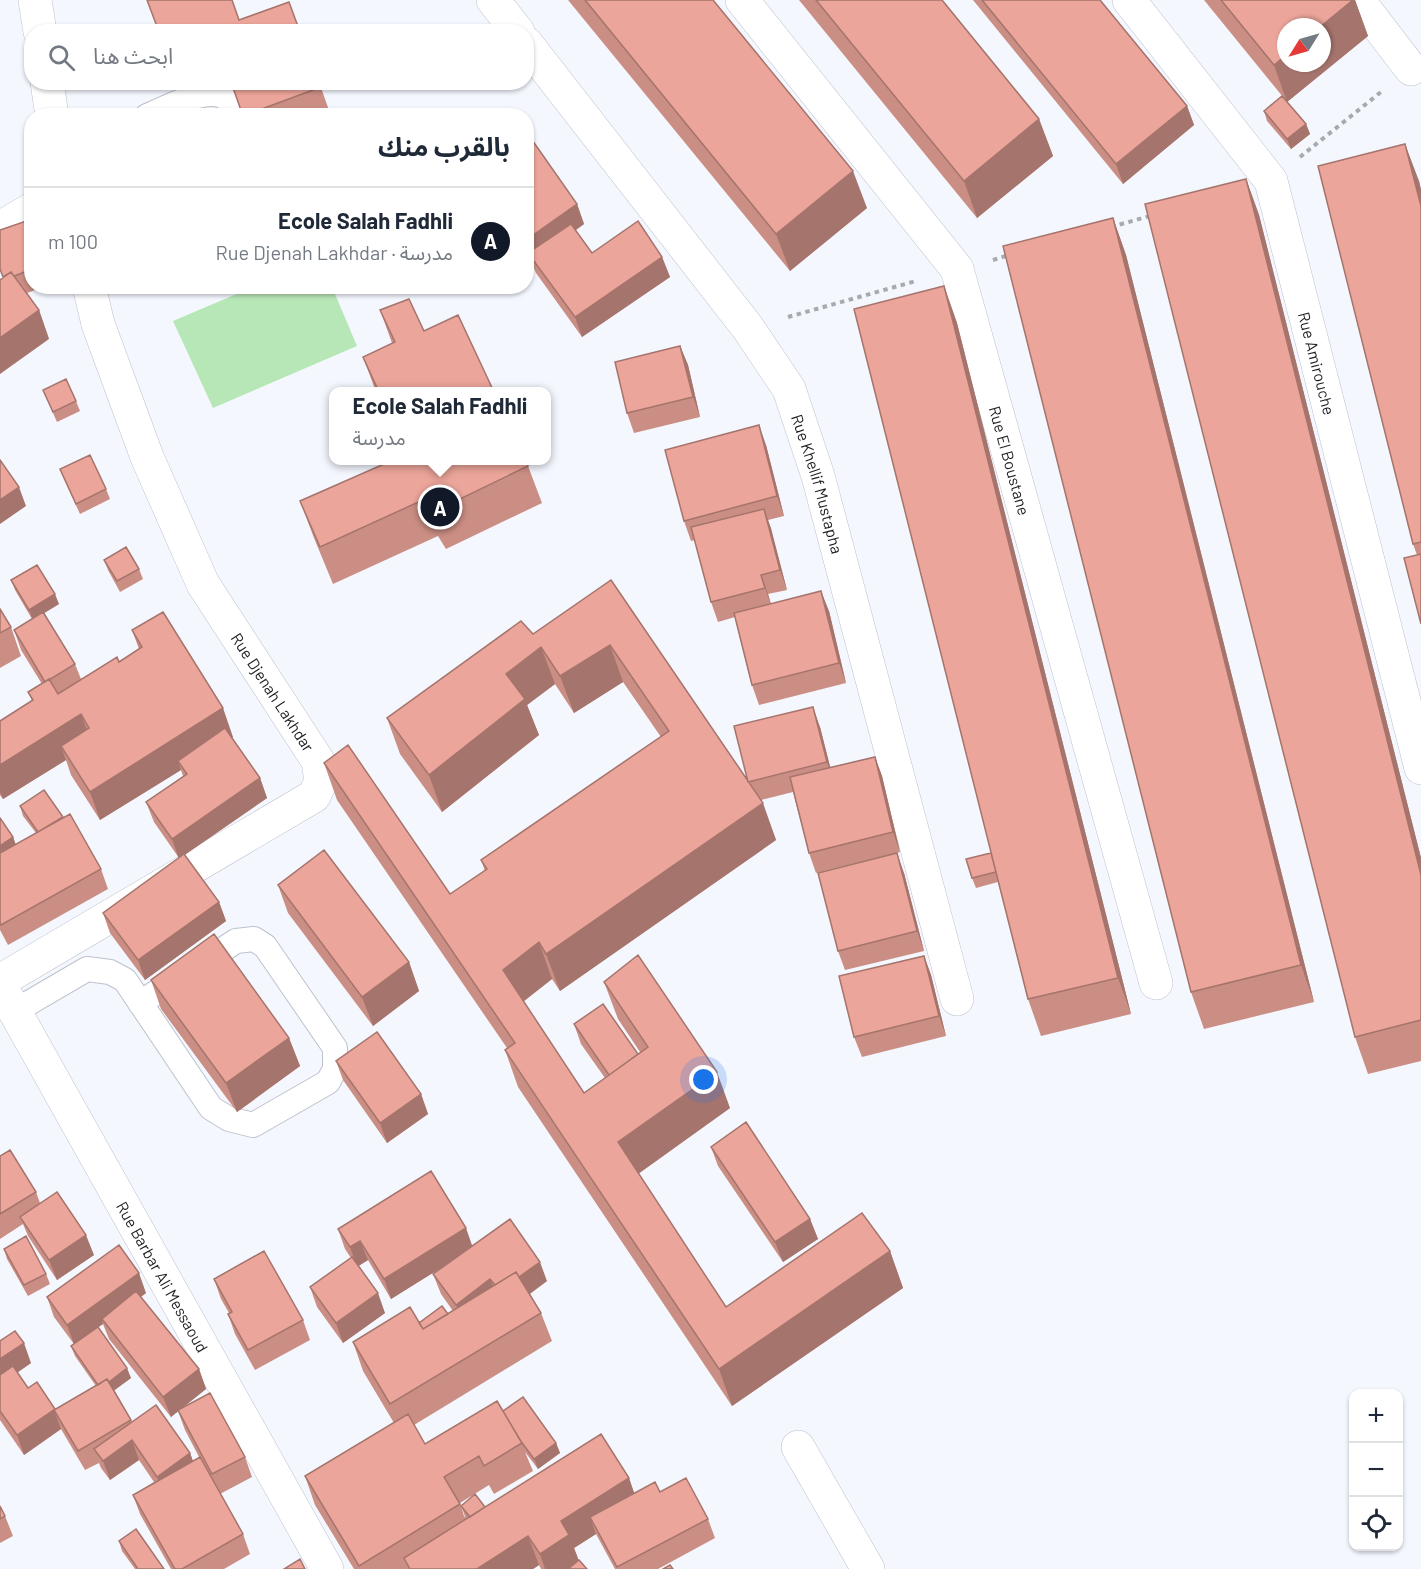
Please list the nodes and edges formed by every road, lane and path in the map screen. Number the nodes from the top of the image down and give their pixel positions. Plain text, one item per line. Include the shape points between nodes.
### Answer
1 (35, 0) edge
2 (494, 0) edge
3 (742, 0) edge
4 (1129, 0) edge
5 (1358, 0) edge
6 (39, 24) edge
7 (512, 24) edge
8 (534, 53) edge
9 (1411, 69) joint
10 (48, 90) edge
11 (51, 108) edge
12 (167, 108) edge
13 (233, 108) edge
14 (1271, 181) junction
15 (1163, 212) edge
16 (24, 213) edge
17 (0, 228) edge
18 (1109, 228) edge
19 (1011, 255) edge
20 (957, 269) junction
21 (91, 294) edge
22 (748, 328) junction
23 (1421, 768) edge
24 (1156, 983) dead end
25 (5, 992) edge
26 (957, 999) dead end
27 (140, 1003) junction
28 (798, 1447) dead end
29 (327, 1569) edge
30 (868, 1569) edge

1 - 6 street
2 - 7 street
3 - 20 street, Rue El Boustane
4 - 14 street, Rue Amirouche
5 - 9 street
8 - 22 street, Rue Khellif Mustapha
9 - 14 path
10 - 11 street
12 - 13 lane via 216,93 229,100
14 - 23 street, Rue Amirouche
15 - 18 path
16 - 17 street
19 - 20 path
20 - 22 path
20 - 24 street, Rue El Boustane
21 - 25 street, Rue Djenah Lakhdar via 98,324 147,457 202,584 318,761 321,781 314,796
22 - 26 street, Rue Khellif Mustapha via 789,389 818,476
25 - 27 lane via 87,969 110,972 125,980
25 - 29 street, Rue Barbar Ali Messaoud
27 - 27 lane via 211,1108 229,1119 253,1125 328,1082 335,1069 335,1048 265,946 254,939 236,941
28 - 30 street

